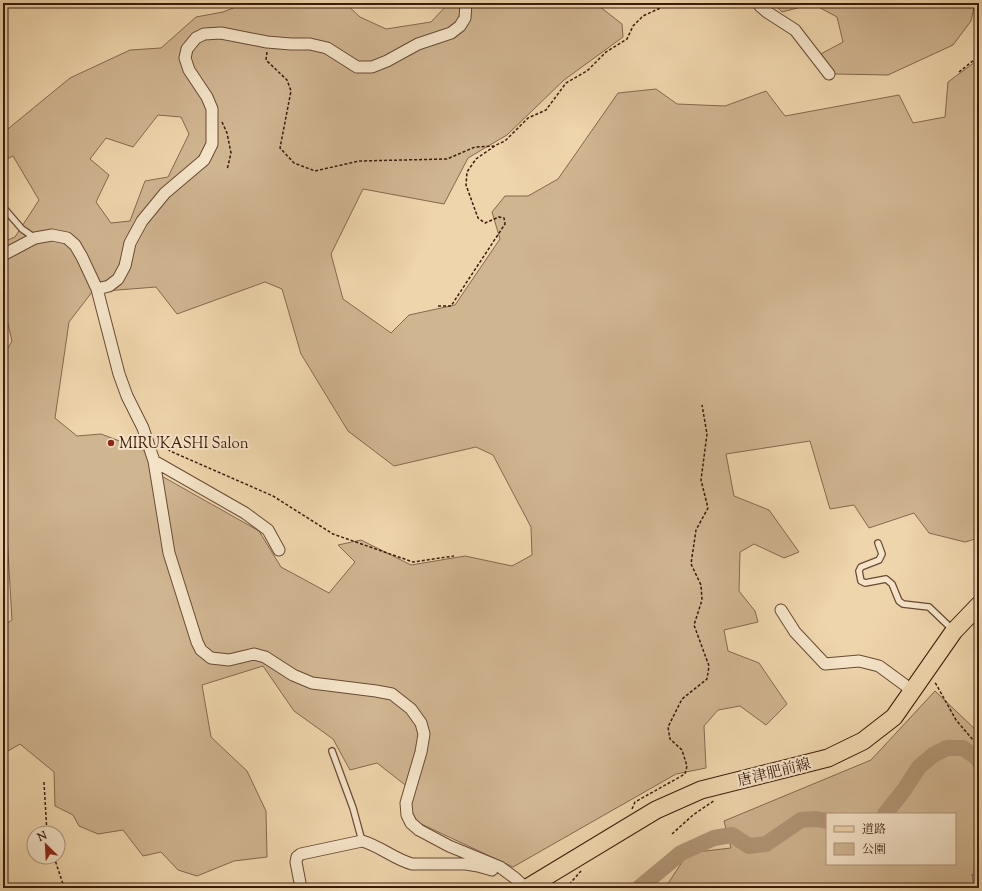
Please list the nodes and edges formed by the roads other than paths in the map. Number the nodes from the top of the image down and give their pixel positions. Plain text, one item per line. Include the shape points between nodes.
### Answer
1 (466, 3) edge
2 (758, 3) edge
3 (829, 74) dead end
4 (3, 207) edge
5 (35, 238) junction
6 (3, 255) edge
7 (96, 289) junction
8 (154, 461) junction
9 (878, 543) dead end
10 (279, 550) dead end
11 (979, 605) edge
12 (781, 610) dead end
13 (954, 631) junction
14 (912, 691) junction
15 (332, 751) dead end
16 (362, 841) junction
17 (523, 885) edge
18 (301, 888) edge

1 - 7 street via 465,18 451,33 418,44 372,67 357,67 327,48 310,44 267,42 221,33 204,34 196,38 185,58 189,70 212,109 212,144 204,160 165,193 142,221 130,243 125,266 118,280 109,286
2 - 3 street via 795,30
4 - 5 lane via 22,229
5 - 6 street
5 - 7 street via 52,235 67,238 82,257
7 - 8 street via 127,396 144,428
8 - 10 street via 245,513 268,530
8 - 17 street via 169,553 201,650 211,658 229,660 254,654 265,657 293,675 312,683 392,694 411,709 421,723 424,734 406,803 411,823 449,846 500,867
9 - 13 lane via 882,554 879,560 862,567 859,571 861,581 866,583 886,580 892,584 899,601 930,607
11 - 13 main road, 唐津肥前線
12 - 14 street via 795,632 825,664 859,660 879,666
13 - 14 main road, 唐津肥前線
14 - 17 main road, 唐津肥前線 via 894,717 863,741 828,758 701,790 656,810
15 - 16 lane
16 - 17 street via 404,862 478,866
16 - 18 street via 297,857

